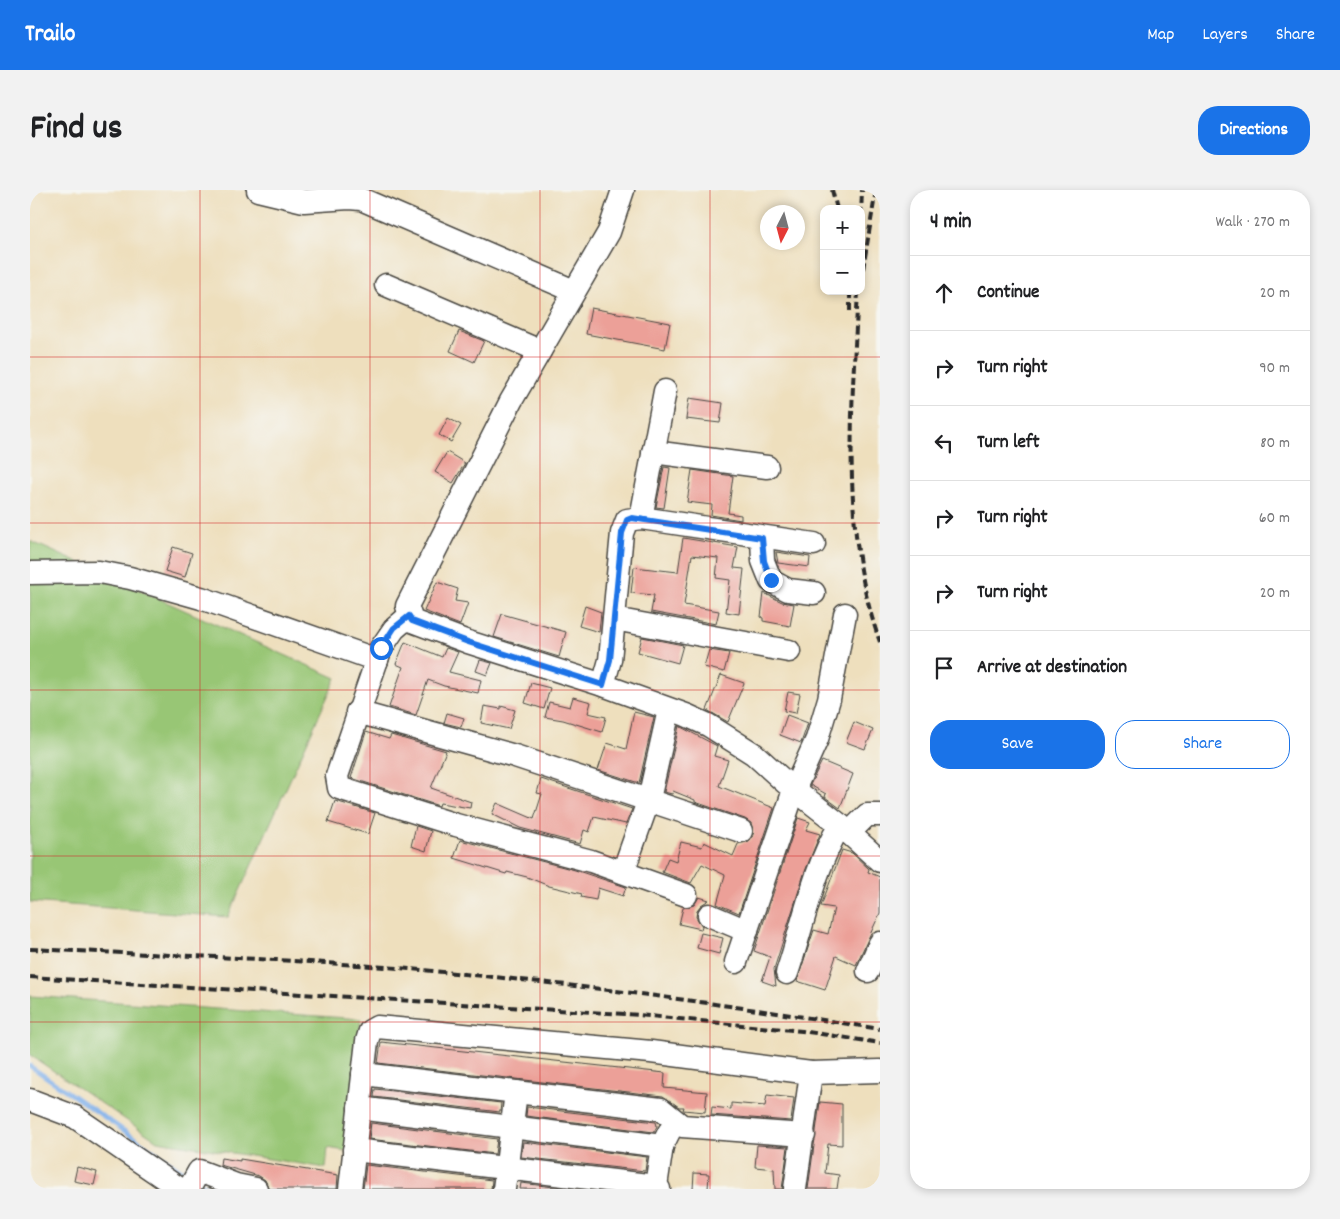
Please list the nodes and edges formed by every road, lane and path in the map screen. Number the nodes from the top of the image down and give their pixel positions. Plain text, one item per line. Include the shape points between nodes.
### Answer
1 (258, 190) edge
2 (623, 190) edge
3 (386, 285) dead end
4 (574, 291) junction
5 (540, 351) junction
6 (665, 391) dead end
7 (652, 452) junction
8 (767, 467) dead end
9 (641, 518) junction
10 (762, 538) junction
11 (814, 544) dead end
12 (30, 573) edge
13 (814, 593) dead end
14 (845, 614) dead end
15 (409, 616) junction
16 (614, 619) junction
17 (789, 650) dead end
18 (377, 660) junction
19 (603, 685) junction
20 (669, 710) junction
21 (358, 712) junction
22 (794, 790) junction
23 (649, 799) junction
24 (880, 815) edge
25 (845, 829) junction
26 (741, 831) dead end
27 (880, 861) edge
28 (623, 872) junction
29 (686, 895) dead end
30 (708, 915) dead end
31 (747, 931) junction
32 (880, 943) edge
33 (736, 962) dead end
34 (868, 972) dead end
35 (787, 973) dead end
36 (880, 1071) edge
37 (811, 1073) junction
38 (363, 1074) junction
39 (516, 1092) junction
40 (30, 1100) edge
41 (359, 1108) junction
42 (675, 1119) junction
43 (512, 1127) junction
44 (804, 1135) junction
45 (662, 1146) junction
46 (354, 1150) junction
47 (506, 1179) edge
48 (190, 1181) edge
49 (658, 1188) edge
50 (256, 1189) edge
51 (350, 1189) edge
52 (795, 1189) edge

1 - 4 street via 304,201 361,199
2 - 4 street via 609,232
3 - 5 street
4 - 5 street
5 - 15 street via 510,400 407,606
6 - 7 street
7 - 8 street
7 - 9 street
9 - 10 street
9 - 16 street via 632,518 624,526
10 - 11 street
10 - 13 street via 764,561 771,580 788,590
12 - 18 street via 81,571 130,578 201,598
14 - 22 street via 829,699 817,739
15 - 18 street via 394,628
15 - 19 street via 412,621 468,642
16 - 17 street
16 - 19 street via 610,660
18 - 21 street
19 - 20 street
20 - 22 street via 708,725 754,754
20 - 23 street
21 - 23 street via 514,756
21 - 28 street via 337,776 337,782 344,791
22 - 25 street
22 - 31 street
23 - 26 street
23 - 28 street
24 - 25 street via 867,815
25 - 27 street
25 - 35 street via 830,842 814,882
28 - 29 street
30 - 31 street
31 - 33 street
32 - 34 street
36 - 37 street
37 - 38 street via 651,1052 377,1027 370,1031
37 - 44 street
38 - 39 street
38 - 41 street
39 - 42 street via 661,1110
39 - 43 street
40 - 48 street via 75,1117
41 - 43 street
41 - 46 street
42 - 44 street via 682,1126
42 - 45 street
43 - 45 street
43 - 47 street
44 - 52 street
45 - 49 street
46 - 47 street
46 - 51 street
47 - 49 street
48 - 50 street

